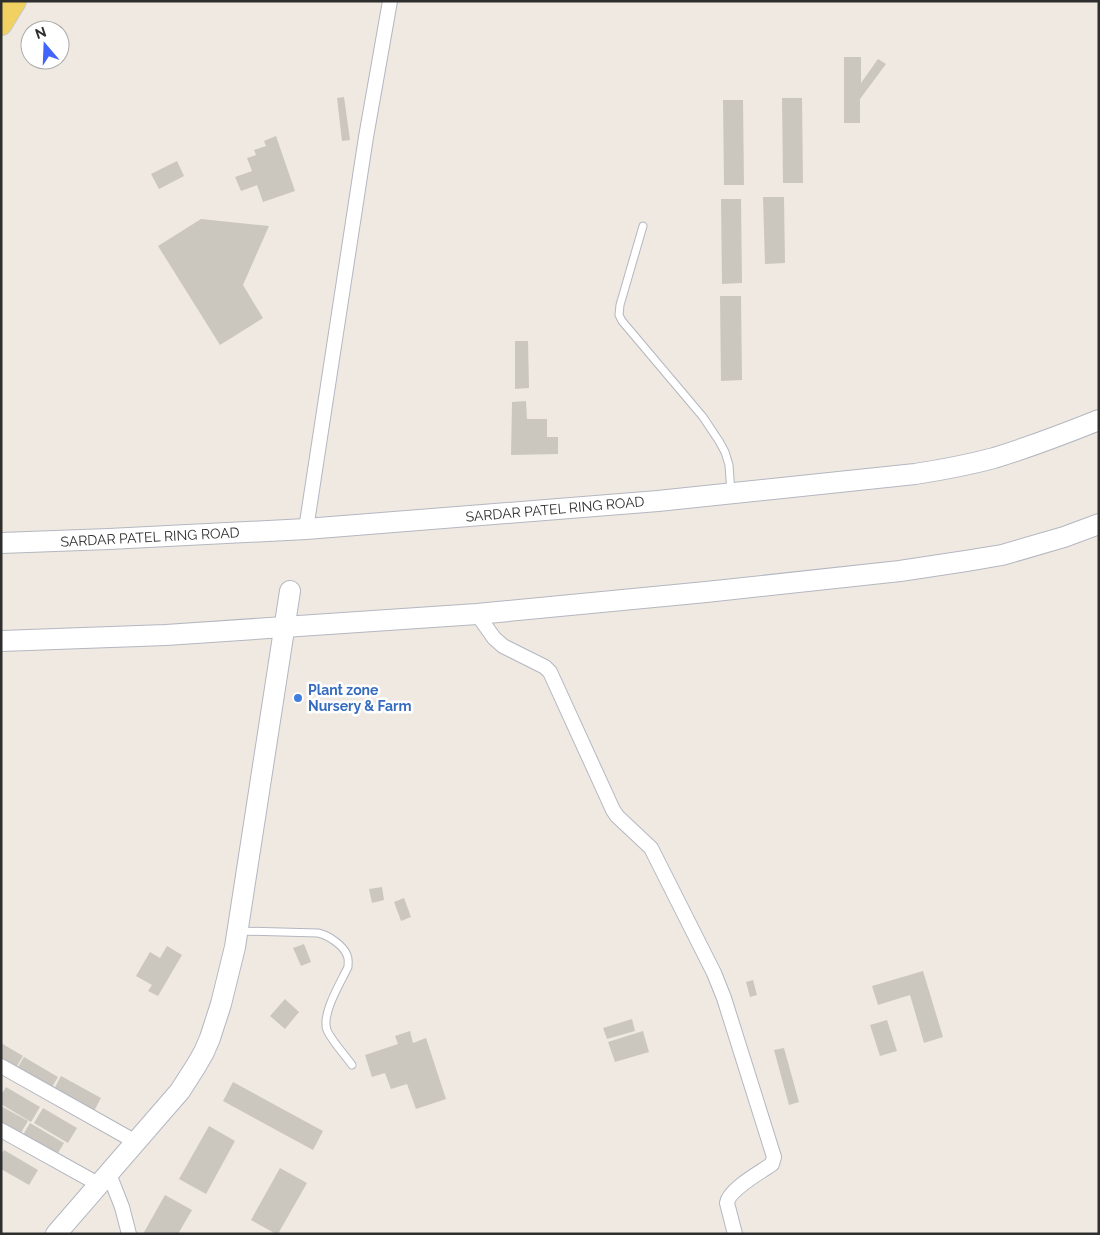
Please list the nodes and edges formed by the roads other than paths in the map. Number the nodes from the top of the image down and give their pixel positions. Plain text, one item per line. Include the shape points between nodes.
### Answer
1 (15, 1) edge
2 (390, 1) edge
3 (1, 24) edge
4 (642, 226) dead end
5 (1099, 420) edge
6 (731, 493) junction
7 (1099, 524) edge
8 (306, 529) junction
9 (1, 543) edge
10 (290, 591) dead end
11 (477, 614) junction
12 (284, 627) junction
13 (1, 641) edge
14 (238, 931) junction
15 (352, 1065) dead end
16 (1, 1066) edge
17 (1, 1130) edge
18 (136, 1142) junction
19 (104, 1179) junction
20 (56, 1234) edge
21 (129, 1234) edge
22 (736, 1234) edge

1 - 3 main road
2 - 8 street
4 - 6 lane via 620,315 719,441 729,465
5 - 6 street, SARDAR PATEL RING ROAD via 1044,442 956,467
6 - 8 street, SARDAR PATEL RING ROAD
7 - 11 street via 1002,555 900,571
8 - 9 street, SARDAR PATEL RING ROAD
10 - 12 street
11 - 12 street
11 - 22 street via 503,646 550,672 613,810 651,848 714,973 774,1157 772,1164 728,1199
12 - 13 street
12 - 14 street
14 - 15 lane via 318,932 330,937 346,953 348,967 327,1010 325,1025
14 - 18 street via 221,1004 204,1052 180,1091
16 - 18 street
17 - 19 street
18 - 19 street
19 - 20 street
19 - 21 street via 122,1207

